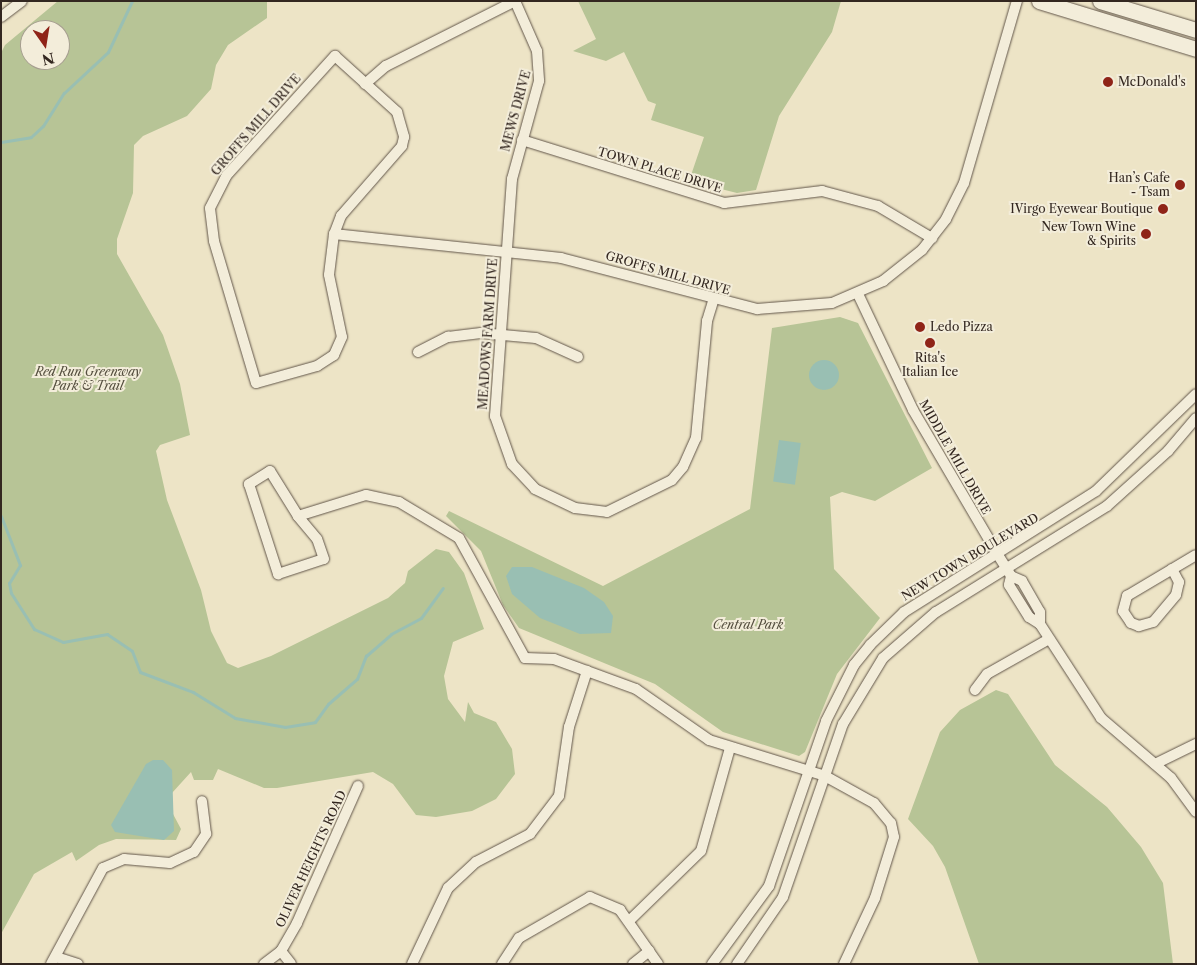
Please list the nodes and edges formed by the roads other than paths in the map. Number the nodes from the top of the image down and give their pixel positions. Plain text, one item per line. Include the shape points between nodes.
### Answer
1 (22, 1) edge
2 (1017, 1) edge
3 (1040, 1) edge
4 (1100, 1) edge
5 (1, 17) edge
6 (1196, 30) edge
7 (1196, 49) edge
8 (365, 84) junction
9 (522, 140) junction
10 (334, 234) junction
11 (932, 238) junction
12 (506, 252) junction
13 (858, 294) junction
14 (713, 302) junction
15 (500, 335) junction
16 (418, 352) dead end
17 (578, 357) dead end
18 (1196, 394) edge
19 (1196, 418) edge
20 (298, 516) junction
21 (998, 555) junction
22 (1196, 555) edge
23 (1172, 569) junction
24 (1009, 573) junction
25 (1049, 639) junction
26 (587, 671) junction
27 (975, 690) dead end
28 (1196, 744) edge
29 (730, 748) junction
30 (1155, 764) junction
31 (810, 771) junction
32 (825, 776) junction
33 (358, 786) dead end
34 (202, 801) dead end
35 (1196, 812) edge
36 (629, 921) junction
37 (649, 951) junction
38 (281, 952) junction
39 (54, 960) edge
40 (78, 964) edge
41 (264, 964) edge
42 (291, 964) edge
43 (412, 964) edge
44 (502, 964) edge
45 (632, 964) edge
46 (658, 964) edge
47 (712, 964) edge
48 (737, 964) edge
49 (844, 964) edge

1 - 5 street
2 - 11 street, GROFFS MILL DRIVE via 964,183
3 - 7 main road
4 - 6 main road
8 - 9 street, MEWS DRIVE via 386,66 515,1 541,69
8 - 10 street, GROFFS MILL DRIVE via 397,112 404,137 402,146 350,204
8 - 10 street, GROFFS MILL DRIVE via 335,56 215,192 210,208 214,242 256,383 328,362 340,345 342,326 329,275
9 - 11 street, TOWN PLACE DRIVE via 724,203 822,191 878,206
9 - 12 street, MEWS DRIVE via 512,179
10 - 12 street, GROFFS MILL DRIVE
11 - 13 street, GROFFS MILL DRIVE via 903,267
12 - 14 street, GROFFS MILL DRIVE via 594,264
12 - 15 street, MEADOWS FARM DRIVE
13 - 14 street, GROFFS MILL DRIVE via 783,310
13 - 21 street, MIDDLE MILL DRIVE via 913,410
14 - 15 street, MEADOWS FARM DRIVE via 691,453 678,474 655,492 607,512 575,508 543,492 512,464 496,416
15 - 16 street via 464,333
15 - 17 street via 549,341
18 - 21 street, NEW TOWN BOULEVARD via 1111,480
19 - 24 street via 1168,451 1106,506
20 - 20 street via 317,539 324,559 278,574 248,484 270,471
20 - 26 street via 366,495 399,502 446,526 470,552 495,609 525,658 554,659
21 - 24 street, MIDDLE MILL DRIVE
21 - 31 street, NEW TOWN BOULEVARD via 904,612 870,645 840,688
22 - 23 street
23 - 23 street via 1127,596 1124,611 1131,623 1139,626 1153,622 1176,595 1179,582
24 - 25 street, MIDDLE MILL DRIVE via 1022,581 1040,612 1040,624
24 - 32 street via 936,612 883,658 843,724
25 - 27 street via 987,674
25 - 30 street, MIDDLE MILL DRIVE via 1101,718
26 - 29 street via 636,688 694,731
26 - 43 street via 569,727 559,796 530,834 476,862 448,888
28 - 30 street
29 - 31 street
29 - 36 street via 701,851
30 - 35 street, MIDDLE MILL DRIVE
31 - 32 street
31 - 47 street, NEW TOWN BOULEVARD via 769,886
32 - 48 street via 783,897
32 - 49 street via 874,803 891,823 894,837 875,898
33 - 38 street, OLIVER HEIGHTS ROAD
34 - 39 street via 206,834 194,852 170,863 124,859 104,868 91,884 72,931
36 - 37 street
36 - 44 street via 601,898 580,900 519,938
37 - 45 street
37 - 46 street
38 - 41 street, OLIVER HEIGHTS ROAD
38 - 42 street
39 - 40 street

